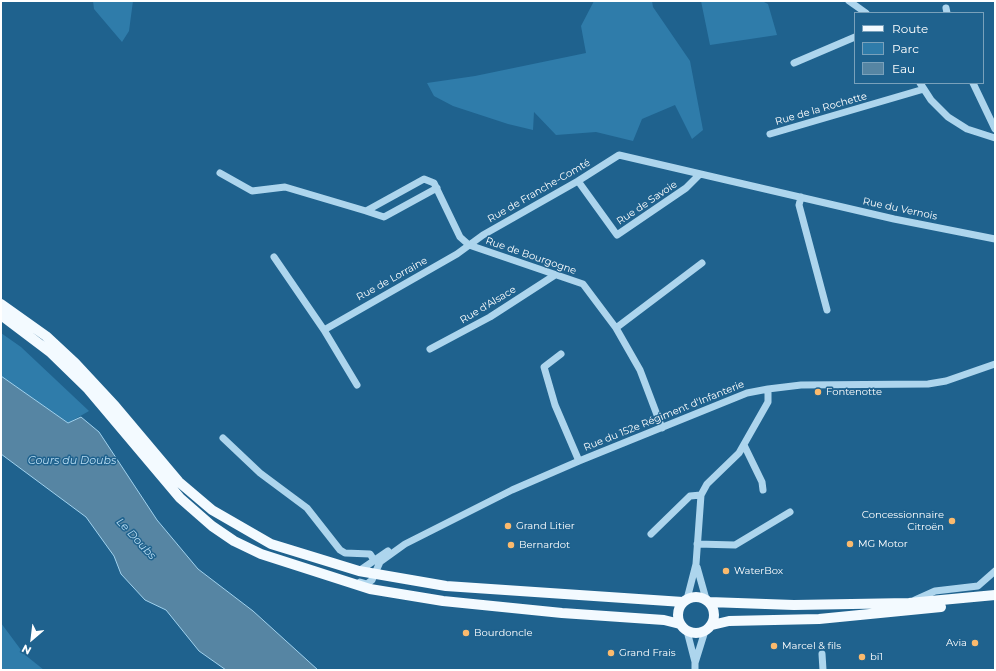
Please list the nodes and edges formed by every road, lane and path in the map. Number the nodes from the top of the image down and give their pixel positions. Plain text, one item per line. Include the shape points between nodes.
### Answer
1 (849, 1) edge
2 (865, 12) edge
3 (854, 37) edge
4 (794, 63) dead end
5 (973, 84) edge
6 (922, 86) edge
7 (995, 128) edge
8 (770, 134) dead end
9 (995, 138) edge
10 (619, 155) joint
11 (220, 173) dead end
12 (700, 174) junction
13 (578, 181) junction
14 (437, 188) junction
15 (801, 197) junction
16 (366, 211) junction
17 (995, 239) edge
18 (469, 244) junction
19 (274, 257) dead end
20 (702, 263) dead end
21 (555, 275) junction
22 (1, 304) edge
23 (827, 310) dead end
24 (1, 315) edge
25 (616, 328) junction
26 (324, 330) junction
27 (430, 349) dead end
28 (561, 354) dead end
29 (995, 364) edge
30 (357, 385) dead end
31 (768, 388) junction
32 (662, 428) junction
33 (223, 438) dead end
34 (744, 444) junction
35 (580, 460) junction
36 (763, 490) dead end
37 (701, 495) junction
38 (790, 512) dead end
39 (651, 534) dead end
40 (405, 544) junction
41 (697, 544) junction
42 (374, 560) junction
43 (696, 564) junction
44 (312, 571) junction
45 (359, 571) junction
46 (993, 573) edge
47 (376, 574) junction
48 (995, 595) edge
49 (995, 600) edge
50 (685, 601) junction
51 (708, 601) junction
52 (909, 603) junction
53 (684, 628) junction
54 (709, 628) junction
55 (822, 654) dead end
56 (695, 666) edge
57 (823, 670) edge

1 - 2 street
3 - 4 street
5 - 7 street
6 - 8 street, Rue de la Rochette
6 - 9 street via 931,100 948,117 967,129
10 - 12 street, Rue du Vernois
10 - 13 street, Rue de Franche-Comté
11 - 16 street via 252,191 286,187
12 - 13 street, Rue de Savoie via 686,188 617,235
12 - 15 street, Rue du Vernois
13 - 18 street, Rue de Franche-Comté
14 - 16 street via 384,217
14 - 16 street via 434,183 424,179
14 - 18 street, Rue de Bourgogne via 460,237
15 - 17 street, Rue du Vernois
15 - 23 street via 799,205
18 - 21 street, Rue de Bourgogne
18 - 26 street, Rue de Lorraine via 457,254
19 - 26 street
20 - 25 street
21 - 25 street, Rue de Bourgogne via 583,284
21 - 27 street, Rue d'Alsace via 490,317
22 - 45 main road via 46,336 75,363 179,482 212,510 271,544
24 - 44 main road via 50,352 88,389 180,498 212,526 234,541 261,554
25 - 32 street, Rue de Bourgogne via 640,370
26 - 30 street
28 - 35 street via 544,367 555,405
29 - 31 street, Rue du 152e Régiment d'Infanterie via 946,381 928,384 801,385
31 - 32 street, Rue du 152e Régiment d'Infanterie via 747,393
31 - 34 street via 768,402
32 - 35 street, Rue du 152e Régiment d'Infanterie
33 - 42 street via 260,473 307,508 340,550 345,553 370,554
34 - 36 street via 762,482
34 - 37 street via 739,453 707,484
35 - 40 street, Rue du 152e Régiment d'Infanterie via 512,490
37 - 39 street via 690,496
37 - 41 street
38 - 41 street via 735,545
40 - 42 street, Rue du 152e Régiment d'Infanterie
40 - 47 street, Rue du 152e Régiment d'Infanterie via 380,562
41 - 43 street
42 - 45 street, Rue du 152e Régiment d'Infanterie
43 - 50 street
43 - 51 street
44 - 47 street via 367,584
44 - 53 main road via 370,589 443,601 664,620
45 - 47 main road
46 - 52 street via 978,586 935,591
47 - 50 main road via 446,586
48 - 52 main road
49 - 54 main road via 922,610 819,619 729,621
50 - 51 main road via 696,597
50 - 53 main road via 678,615
51 - 52 main road via 794,605
51 - 54 main road via 714,611
53 - 54 main road via 696,634
53 - 56 street
54 - 56 street
55 - 57 street

